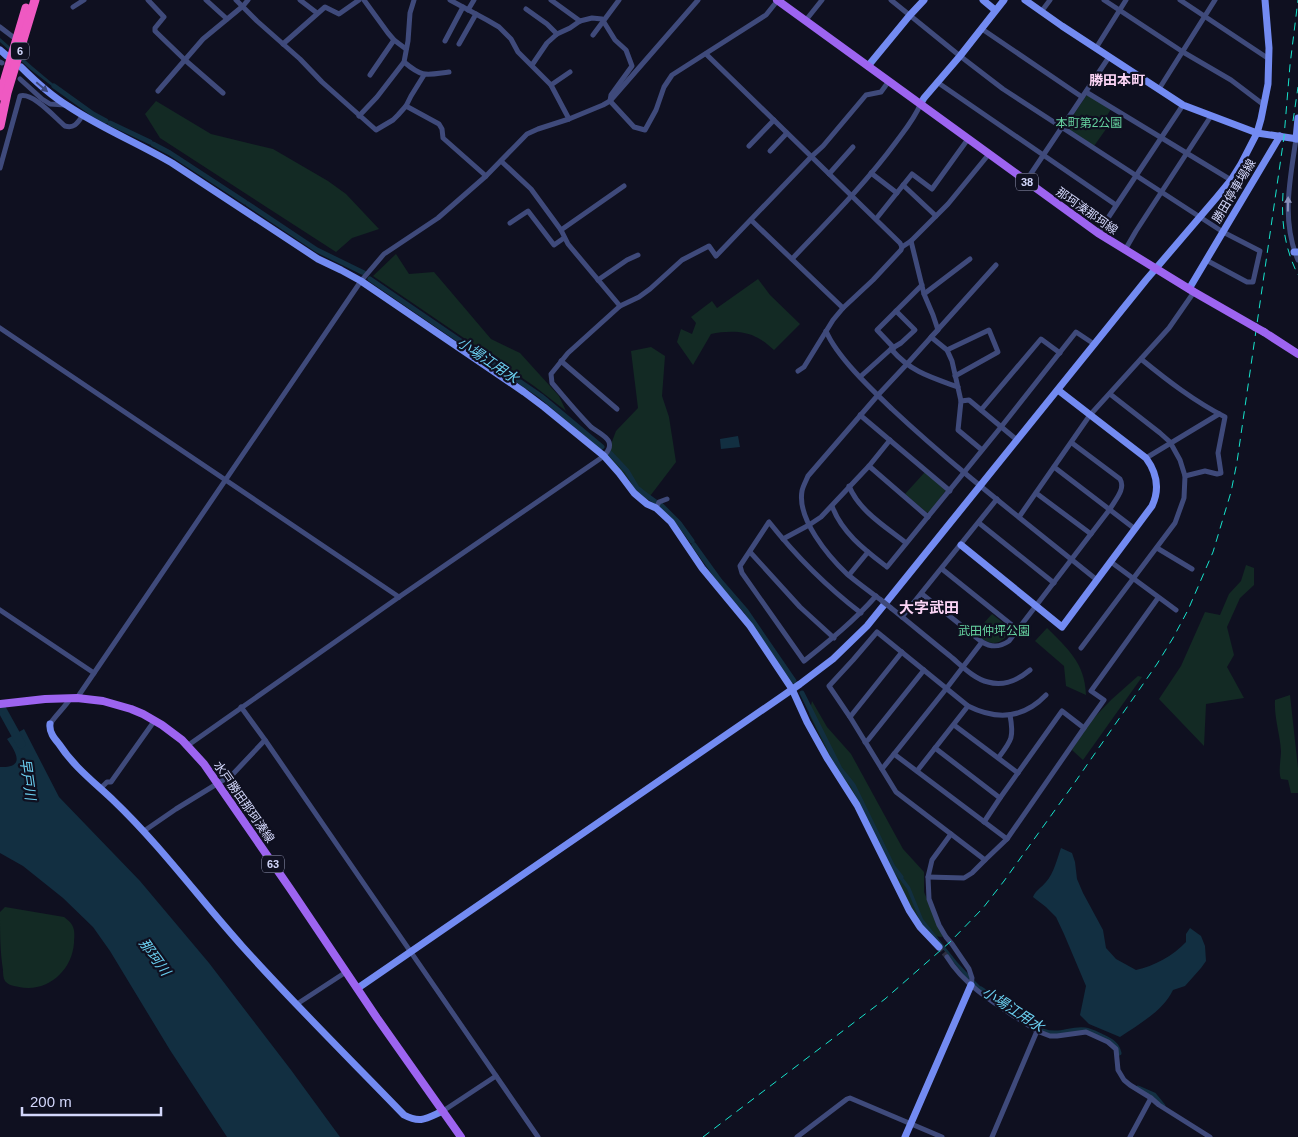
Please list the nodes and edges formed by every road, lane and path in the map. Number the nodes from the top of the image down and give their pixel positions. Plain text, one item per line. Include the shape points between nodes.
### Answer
1 (29, 0) edge
2 (35, 0) edge
3 (84, 0) edge
4 (148, 0) edge
5 (206, 0) edge
6 (236, 0) edge
7 (248, 0) edge
8 (300, 0) edge
9 (358, 0) edge
10 (364, 0) edge
11 (414, 0) edge
12 (450, 0) edge
13 (474, 0) edge
14 (551, 0) edge
15 (619, 0) edge
16 (698, 0) edge
17 (778, 0) edge
18 (822, 0) edge
19 (891, 0) edge
20 (924, 0) edge
21 (983, 0) edge
22 (1004, 0) edge
23 (1025, 0) edge
24 (1050, 0) edge
25 (1104, 0) edge
26 (1126, 0) edge
27 (1180, 0) edge
28 (1216, 0) edge
29 (1265, 0) edge
30 (243, 6) junction
31 (73, 7) dead end
32 (465, 8) junction
33 (526, 9) dead end
34 (996, 10) junction
35 (1120, 11) junction
36 (1041, 12) junction
37 (317, 14) junction
38 (476, 14) junction
39 (910, 15) junction
40 (1204, 16) junction
41 (227, 19) junction
42 (580, 20) junction
43 (806, 20) junction
44 (604, 22) junction
45 (0, 27) edge
46 (982, 28) junction
47 (557, 34) junction
48 (593, 35) dead end
49 (16, 40) junction
50 (394, 40) junction
51 (445, 41) dead end
52 (283, 44) junction
53 (459, 44) dead end
54 (1096, 48) junction
55 (406, 49) junction
56 (0, 50) edge
57 (1183, 52) junction
58 (706, 54) junction
59 (7, 56) dead end
60 (960, 56) junction
61 (1109, 57) junction
62 (1270, 59) junction
63 (185, 60) junction
64 (404, 62) junction
65 (532, 65) junction
66 (868, 66) junction
67 (21, 67) dead end
68 (449, 72) dead end
69 (570, 72) dead end
70 (370, 75) dead end
71 (424, 75) junction
72 (20, 79) dead end
73 (889, 81) junction
74 (938, 82) junction
75 (551, 85) junction
76 (1159, 89) junction
77 (158, 91) dead end
78 (1086, 92) junction
79 (223, 93) dead end
80 (2, 95) edge
81 (1082, 97) junction
82 (610, 101) junction
83 (921, 103) junction
84 (66, 105) junction
85 (1183, 105) junction
86 (1264, 105) junction
87 (406, 106) junction
88 (83, 115) junction
89 (359, 116) junction
90 (1211, 116) junction
91 (0, 118) edge
92 (1298, 118) edge
93 (569, 119) junction
94 (774, 120) junction
95 (0, 126) edge
96 (1062, 128) junction
97 (787, 133) junction
98 (1256, 133) junction
99 (1280, 136) junction
100 (1161, 137) junction
101 (968, 139) junction
102 (1297, 139) edge
103 (749, 146) dead end
104 (853, 147) dead end
105 (770, 151) dead end
106 (1187, 153) junction
107 (989, 154) junction
108 (811, 156) junction
109 (1044, 156) junction
110 (501, 161) junction
111 (0, 168) edge
112 (871, 173) junction
113 (829, 174) junction
114 (486, 176) junction
115 (1135, 176) junction
116 (1231, 180) junction
117 (1026, 181) junction
118 (903, 185) junction
119 (624, 186) dead end
120 (1161, 192) junction
121 (896, 193) junction
122 (852, 195) junction
123 (1116, 205) junction
124 (936, 216) junction
125 (1200, 217) junction
126 (876, 219) junction
127 (751, 220) junction
128 (510, 223) dead end
129 (561, 230) junction
130 (1223, 232) junction
131 (1098, 233) junction
132 (564, 238) junction
133 (911, 241) junction
134 (902, 247) junction
135 (1125, 250) junction
136 (1296, 252) edge
137 (638, 255) dead end
138 (792, 259) junction
139 (970, 259) dead end
140 (1206, 260) junction
141 (1298, 260) edge
142 (996, 265) dead end
143 (1156, 269) junction
144 (598, 280) junction
145 (361, 281) junction
146 (922, 285) junction
147 (1192, 290) junction
148 (924, 294) junction
149 (620, 306) junction
150 (843, 308) junction
151 (896, 311) junction
152 (0, 328) edge
153 (938, 330) junction
154 (826, 332) junction
155 (931, 337) junction
156 (1094, 344) junction
157 (892, 348) junction
158 (946, 350) junction
159 (1060, 353) junction
160 (1298, 354) edge
161 (1142, 359) junction
162 (562, 361) junction
163 (907, 364) junction
164 (798, 371) dead end
165 (955, 376) junction
166 (860, 377) junction
167 (958, 387) junction
168 (1058, 390) junction
169 (1110, 394) junction
170 (878, 395) junction
171 (961, 401) junction
172 (617, 409) dead end
173 (981, 410) junction
174 (1219, 414) junction
175 (860, 415) junction
176 (1090, 415) junction
177 (1001, 427) junction
178 (890, 440) junction
179 (1017, 440) junction
180 (1170, 442) junction
181 (1072, 443) junction
182 (982, 450) junction
183 (604, 456) junction
184 (1146, 458) junction
185 (868, 466) junction
186 (1054, 467) junction
187 (964, 472) junction
188 (1184, 476) junction
189 (225, 480) junction
190 (849, 486) junction
191 (980, 486) junction
192 (950, 490) junction
193 (1036, 493) junction
194 (667, 499) dead end
195 (997, 500) junction
196 (832, 506) junction
197 (656, 508) junction
198 (1110, 510) junction
199 (928, 516) junction
200 (1019, 517) junction
201 (979, 523) junction
202 (810, 525) junction
203 (1135, 529) junction
204 (1091, 534) junction
205 (783, 539) junction
206 (906, 543) junction
207 (961, 545) junction
208 (1157, 548) junction
209 (750, 552) junction
210 (868, 552) junction
211 (1072, 559) junction
212 (1111, 562) junction
213 (942, 569) junction
214 (1192, 569) dead end
215 (849, 575) junction
216 (1134, 579) junction
217 (1097, 580) junction
218 (1054, 583) junction
219 (922, 594) junction
220 (876, 596) junction
221 (398, 597) junction
222 (1158, 598) junction
223 (1036, 606) junction
224 (0, 610) edge
225 (1176, 610) dead end
226 (861, 613) junction
227 (902, 617) junction
228 (1018, 630) junction
229 (834, 638) junction
230 (982, 642) junction
231 (1081, 648) dead end
232 (902, 652) junction
233 (963, 667) junction
234 (924, 670) junction
235 (1030, 670) dead end
236 (94, 673) junction
237 (946, 689) junction
238 (792, 690) junction
239 (1046, 695) dead end
240 (74, 698) junction
241 (0, 704) edge
242 (968, 706) junction
243 (241, 707) junction
244 (1010, 715) junction
245 (850, 717) junction
246 (155, 720) junction
247 (50, 724) joint
248 (954, 725) junction
249 (1084, 728) junction
250 (265, 740) junction
251 (865, 742) junction
252 (187, 746) junction
253 (935, 748) junction
254 (894, 754) junction
255 (999, 757) junction
256 (882, 769) junction
257 (917, 771) junction
258 (1018, 773) junction
259 (218, 784) junction
260 (100, 789) junction
261 (1000, 798) junction
262 (984, 822) junction
263 (144, 831) junction
264 (951, 834) junction
265 (1007, 839) junction
266 (985, 860) junction
267 (928, 877) junction
268 (939, 947) tunnel mouth
269 (411, 953) junction
270 (947, 957) tunnel mouth
271 (346, 972) junction
272 (971, 985) junction
273 (358, 988) junction
274 (297, 1004) junction
275 (1037, 1031) junction
276 (496, 1076) junction
277 (1151, 1098) junction
278 (442, 1111) junction
279 (911, 1124) junction
280 (461, 1137) edge
281 (538, 1137) edge
282 (797, 1137) edge
283 (905, 1137) edge
284 (942, 1137) edge
285 (992, 1137) edge
286 (1130, 1137) edge
287 (1210, 1137) edge

1 - 49 highway, 6
2 - 80 highway, 6
3 - 31 street
4 - 63 street via 164,17 156,31
5 - 41 street
6 - 30 street
7 - 30 street
8 - 37 street
9 - 37 street via 339,14 325,7
10 - 50 street
11 - 55 street
12 - 32 street
13 - 32 street
14 - 42 street
15 - 44 street
16 - 82 street
17 - 43 main road, 那珂湊那珂線 / 38
17 - 58 street via 766,14
18 - 43 street
19 - 39 street
20 - 39 street
21 - 34 street
22 - 34 street
23 - 36 street
24 - 36 street
25 - 35 street
26 - 35 street
27 - 40 street
28 - 40 street
29 - 62 street
30 - 41 street
30 - 52 street
32 - 38 street
32 - 51 street
33 - 47 street
34 - 46 street
35 - 54 street
35 - 57 street
36 - 54 street
37 - 52 street
38 - 53 street
38 - 65 street via 499,28
39 - 60 street
39 - 66 street
40 - 57 street
40 - 62 street
41 - 63 street
42 - 44 street via 592,18
42 - 47 street
43 - 66 main road, 那珂湊那珂線 / 38
44 - 48 street
44 - 82 street via 626,50 632,66
45 - 49 street
46 - 60 street
46 - 81 street
47 - 65 street
49 - 80 highway, 6
50 - 55 street
50 - 70 street
52 - 89 street
54 - 61 street
55 - 64 street
56 - 59 street
57 - 76 street
57 - 86 street via 1231,80
58 - 82 street via 672,75 645,130 634,128
58 - 94 street
60 - 74 street
60 - 96 street
61 - 76 street
61 - 78 street
62 - 86 street
63 - 77 street
63 - 79 street
64 - 71 street
64 - 89 street
65 - 75 street
66 - 73 main road, 那珂湊那珂線 / 38
67 -> 84 street
68 - 71 street
69 - 75 street
71 - 87 street
72 - 84 street via 50,104
73 - 83 main road, 那珂湊那珂線 / 38
73 - 108 street via 881,92 866,95
74 - 83 street
74 - 109 street
75 - 93 street
76 - 85 street
78 - 81 street
78 - 100 street
80 - 91 highway, 6
80 - 95 highway
81 - 96 street
82 - 93 street
83 - 101 main road, 那珂湊那珂線 / 38
83 - 112 street via 912,120
84 - 88 street
85 - 90 street
85 - 100 street
86 - 98 street
87 - 89 street via 393,120 376,130
87 - 114 street via 439,124 443,138
88 - 111 street via 74,126 65,126 40,104 25,94 20,96
88 - 145 street via 164,158 318,259
90 - 98 street
90 - 106 street
92 - 102 street
93 - 110 street via 527,134
94 - 97 street
94 - 103 street
96 - 109 street
96 - 115 street
97 - 105 street
97 - 108 street
98 - 99 street
98 - 116 street
99 - 102 street
99 - 130 street, 勝田停車場線
100 - 106 street
100 - 115 street
101 - 107 main road, 那珂湊那珂線 / 38
101 - 118 street via 932,189 912,174
136 -> 102 street via 1288,226 1288,204
104 - 113 street
106 - 116 street
106 - 120 street
107 - 117 main road, 那珂湊那珂線 / 38
107 - 124 street
108 - 113 street
108 - 127 street
109 - 117 street
109 - 123 street
110 - 114 street
110 - 129 street via 531,190
112 - 121 street
112 - 122 street
113 - 122 street
114 - 145 street via 438,218 384,254
115 - 120 street
115 - 123 street
116 - 125 street
117 - 131 main road, 那珂湊那珂線 / 38
118 - 121 street
118 - 124 street
119 - 129 street
120 - 125 street
120 - 135 street
121 - 126 street
122 - 126 street
122 - 138 street
123 - 131 street
124 - 133 street
125 - 130 street
125 - 143 street
126 - 134 street
127 - 138 street
127 - 149 street via 716,256 709,246 682,260 650,290
128 - 132 street via 528,211 554,245
129 - 132 street
130 - 140 street, 勝田停車場線
130 - 140 street via 1260,251 1253,282 1247,282
131 - 135 main road, 那珂湊那珂線 / 38
132 - 144 street
133 - 134 street
133 - 146 street
134 - 150 street
135 - 143 main road, 那珂湊那珂線 / 38
136 - 141 street
137 - 144 street
138 - 150 street
139 - 148 street
140 - 147 street, 勝田停車場線
142 - 153 street
143 - 147 main road, 那珂湊那珂線 / 38
143 - 156 street
144 - 149 street
145 - 183 street via 524,392
145 - 189 street
146 - 148 street
146 - 151 street
147 - 160 main road, 那珂湊那珂線 / 38, bridge
147 - 161 street via 1169,328
148 - 153 street
149 - 162 street
150 - 154 street
151 - 157 street via 877,330
151 - 157 street via 915,330
152 - 189 street
153 - 155 street
154 - 164 street via 804,367
154 - 166 street via 830,342
155 - 158 street
155 - 163 street
156 - 159 street via 1076,332
156 - 168 street
157 - 163 street
157 - 166 street
158 - 165 street
158 - 165 street via 989,330 998,352
159 - 173 street via 1041,339
159 - 177 street
161 - 169 street
161 - 174 street via 1171,384
162 - 172 street
162 - 183 street via 551,374 552,382 581,416 607,439 609,449
163 - 167 street via 914,370
163 - 170 street
165 - 167 street
166 - 170 street
167 - 171 street
168 - 176 street
168 - 179 street
169 - 176 street
169 - 180 street
170 - 175 street
170 - 187 street
171 - 173 street via 968,400
171 - 182 street via 958,430
173 - 177 street
174 - 180 street
174 - 188 street via 1224,417 1218,453 1222,473 1205,471
175 - 178 street
175 - 202 street via 804,484 803,506
176 - 181 street
176 - 184 street
177 - 179 street
177 - 182 street
178 - 185 street
178 - 192 street
179 - 191 street
180 - 184 street
180 - 188 street
181 - 186 street
181 - 198 street via 1123,483
182 - 187 street
183 - 197 street via 634,493
183 - 221 street
184 - 203 street via 1154,470 1157,489 1152,506
185 - 190 street
185 - 199 street
186 - 193 street
186 - 198 street
187 - 191 street
187 - 192 street
188 - 208 street via 1184,498 1177,518
189 - 221 street
189 - 236 street
190 - 196 street
190 - 206 street via 861,506
191 - 195 street
191 - 238 street via 867,626
192 - 199 street
193 - 200 street
193 - 204 street
194 - 197 street via 659,502
195 - 200 street
195 - 201 street
196 - 202 street
196 - 210 street via 844,528
197 - 238 street via 671,522 702,568 750,626
198 - 203 street
198 - 204 street
199 - 206 street
200 - 211 street
201 - 207 street
201 - 218 street
202 - 205 street
202 - 215 street via 828,553
203 - 212 street
204 - 211 street
205 - 209 street via 769,522
205 - 226 street via 817,576
206 - 210 street via 887,566
207 - 213 street
207 - 223 street
208 - 214 street
208 - 216 street
209 - 229 street via 800,607
209 - 229 street via 740,566 742,573 804,662
210 - 215 street
211 - 217 street
211 - 218 street
212 - 216 street
212 - 217 street
213 - 219 street
213 - 228 street
215 - 220 street
216 - 222 street
216 - 231 street
217 - 223 street via 1062,627
218 - 223 street
219 - 227 street
219 - 230 street
220 - 226 street
220 - 227 street, bridge
221 - 243 street
222 - 225 street
222 - 249 street via 1091,690 1104,700
223 - 228 street
224 - 236 street
226 - 229 street
227 - 233 street
228 - 230 street via 1004,644 992,646
230 - 233 street
232 - 234 street
232 - 245 street
232 - 245 street via 877,632 829,686
233 - 235 street via 980,680 997,684 1014,681
233 - 237 street
234 - 237 street
234 - 251 street
236 - 240 street
237 - 242 street
237 - 254 street
238 - 268 street via 827,758 857,804 909,910
238 - 269 street
239 - 244 street via 1035,705
240 - 241 main road, 水戸勝田那珂湊線 / 63
240 - 246 main road, 水戸勝田那珂湊線 / 63 via 116,704
240 - 247 street
242 - 244 street via 992,715
242 - 248 street
243 - 250 street
243 - 252 street
244 - 255 street via 1011,740
245 - 251 street
246 - 252 main road, 水戸勝田那珂湊線 / 63
246 - 260 street via 111,782 106,782
247 - 260 street via 50,731 66,756
248 - 253 street
248 - 255 street
249 - 258 street via 1062,711
249 - 265 street
250 - 259 street via 235,772
250 - 269 street
251 - 256 street
252 - 259 main road, 水戸勝田那珂湊線 / 63
253 - 257 street
253 - 261 street
254 - 256 street
254 - 257 street
255 - 258 street
256 - 264 street via 896,792
257 - 262 street
258 - 261 street
259 - 263 street
259 - 271 main road, 水戸勝田那珂湊線 / 63
260 - 263 street
261 - 262 street
262 - 265 street
263 - 274 street
264 - 266 street
264 - 267 street via 932,860
265 - 266 street
266 - 267 street via 964,878
267 - 272 street via 933,910 946,937 969,969
269 - 273 street
269 - 276 street
270 - 272 street
271 - 273 main road, 水戸勝田那珂湊線 / 63
271 - 274 street
272 - 275 street
272 - 279 street
273 - 278 main road, 水戸勝田那珂湊線 / 63
274 - 278 street via 404,1115 421,1120
275 - 277 street via 1050,1036 1086,1032 1108,1042 1116,1049 1118,1070 1124,1080
275 - 285 street
276 - 278 street
276 - 281 street
277 - 286 street
277 - 287 street
278 - 280 main road, 水戸勝田那珂湊線 / 63
279 - 282 street via 850,1098
279 - 283 street
279 - 284 street

